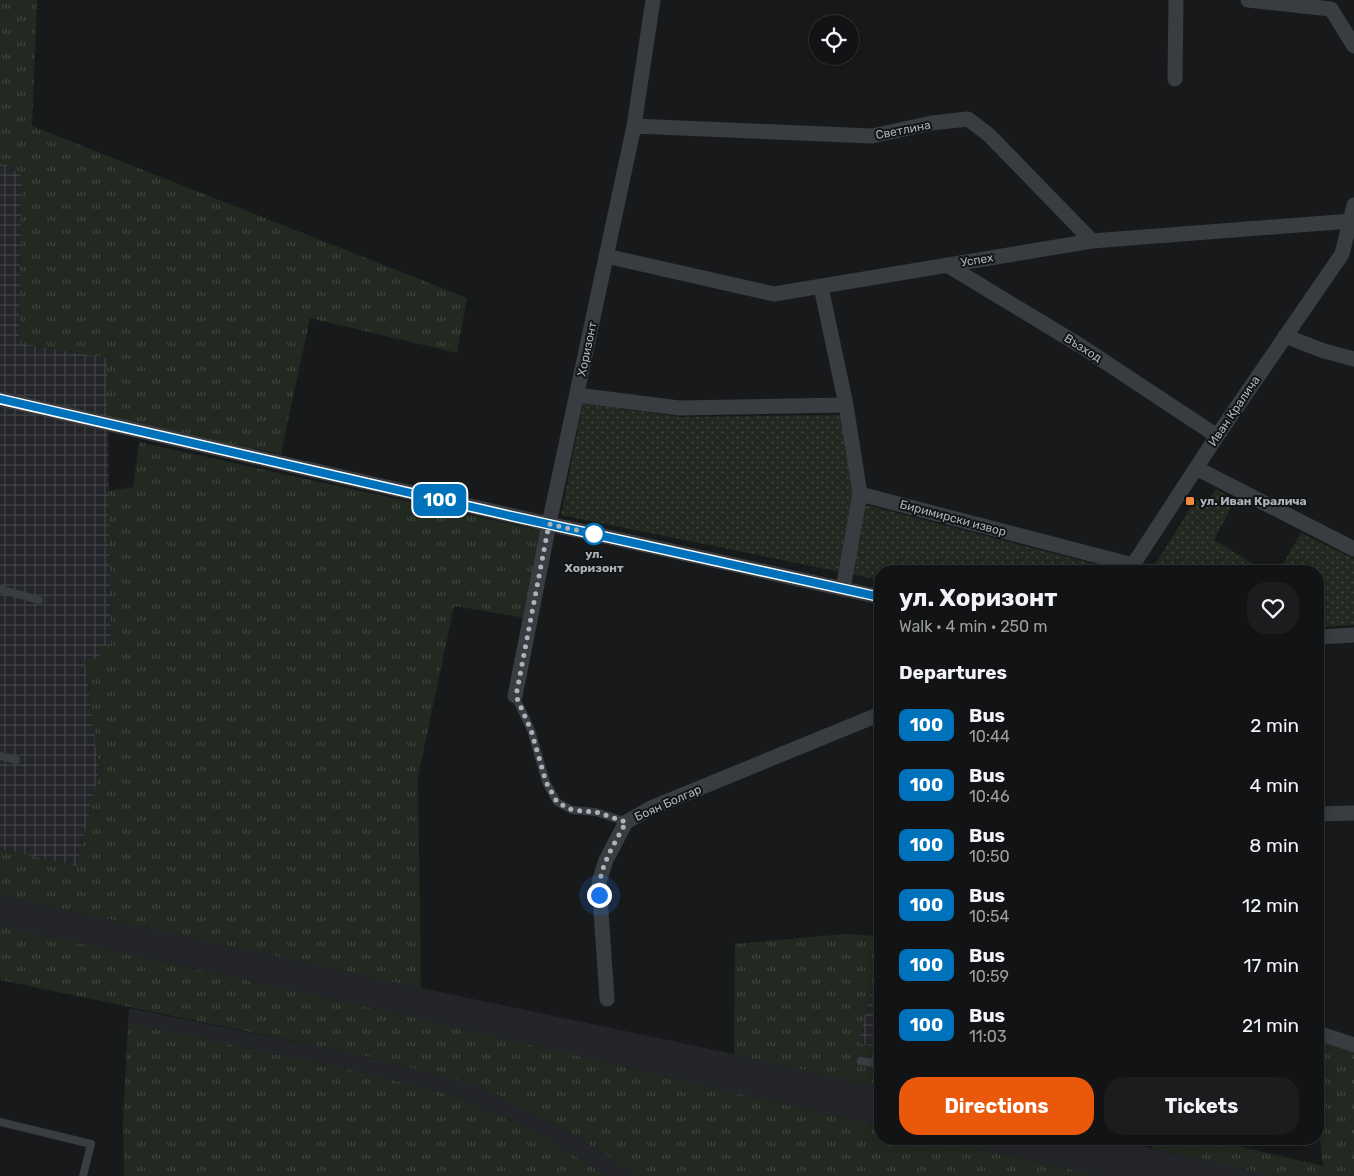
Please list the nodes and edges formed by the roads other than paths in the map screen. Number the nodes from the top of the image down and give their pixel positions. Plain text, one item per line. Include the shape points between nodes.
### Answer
1 (653, 0) edge
2 (1176, 0) edge
3 (1248, 0) edge
4 (1333, 5) edge
5 (1354, 46) edge
6 (1175, 79) dead end
7 (634, 126) junction
8 (1354, 205) edge
9 (1351, 221) junction
10 (1092, 241) junction
11 (1348, 254) edge
12 (606, 256) junction
13 (947, 265) junction
14 (821, 287) junction
15 (1285, 336) junction
16 (1354, 359) edge
17 (577, 395) junction
18 (0, 399) edge
19 (846, 405) junction
20 (1217, 436) junction
21 (1196, 468) junction
22 (860, 494) junction
23 (549, 524) junction
24 (1354, 549) edge
25 (1120, 565) edge
26 (1133, 565) edge
27 (0, 589) edge
28 (843, 589) junction
29 (874, 596) edge
30 (39, 600) dead end
31 (1354, 635) edge
32 (1324, 637) edge
33 (516, 696) joint
34 (874, 716) edge
35 (0, 756) edge
36 (16, 760) dead end
37 (1354, 813) edge
38 (1324, 814) edge
39 (626, 822) junction
40 (607, 999) dead end
41 (1324, 1035) edge
42 (1354, 1044) edge
43 (861, 1061) dead end
44 (874, 1063) edge
45 (0, 1122) edge
46 (83, 1176) edge

1 - 7 street, Хоризонт
2 - 6 street
3 - 4 street
4 - 5 street
7 - 10 street, Светлина via 872,136 968,119
7 - 12 street, Хоризонт
8 - 9 street, Иван Кралича
9 - 10 street, Успех
9 - 11 street, Иван Кралича
10 - 13 street, Успех
11 - 15 street, Иван Кралича
12 - 14 street, Успех via 774,294
12 - 17 street, Хоризонт
13 - 14 street, Успех
13 - 20 street, Възход via 1081,346
14 - 19 street
15 - 16 street via 1324,352
15 - 20 street, Иван Кралича
17 - 19 street via 679,408
17 - 23 street, Хоризонт
18 - 23 street
19 - 22 street
20 - 21 street, Иван Кралича
21 - 24 street
21 - 26 street, Иван Кралича
22 - 25 street, Биримирски извор
22 - 28 street
23 - 28 street
23 - 33 street, Хоризонт
27 - 30 lane
28 - 29 street
31 - 32 street
33 - 39 lane via 531,730 546,782 557,802 572,810 596,812
34 - 39 street, Боян Болгар via 651,808
35 - 36 lane
37 - 38 street
39 - 40 street, Боян Болгар via 606,860 599,882
41 - 42 street
43 - 44 lane
45 - 46 lane via 91,1144

